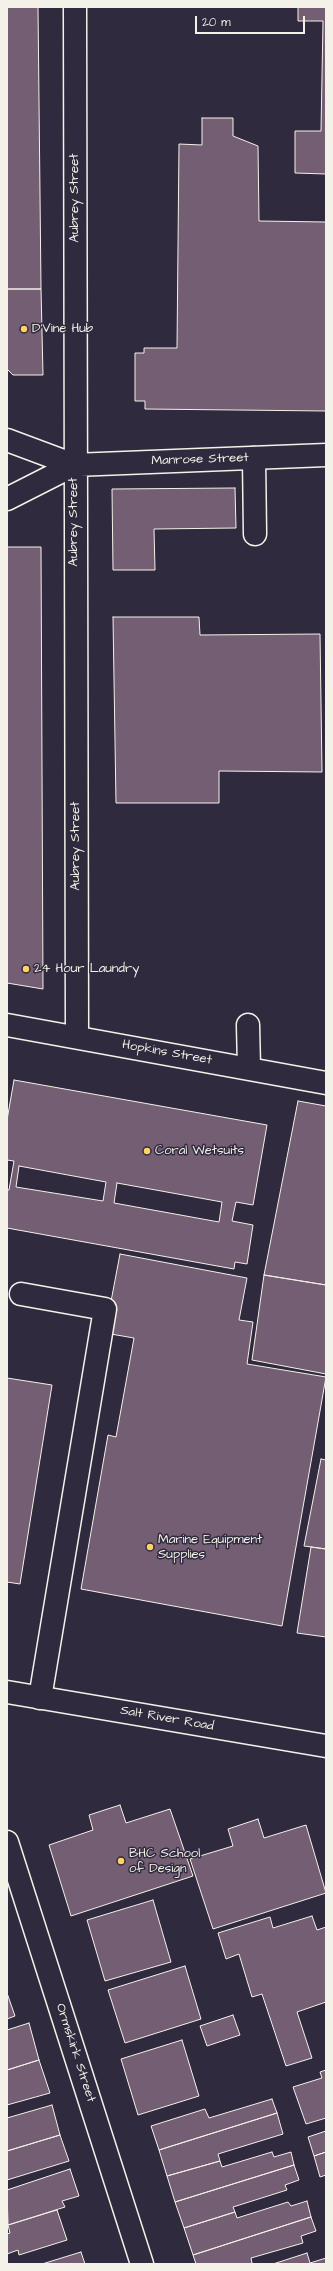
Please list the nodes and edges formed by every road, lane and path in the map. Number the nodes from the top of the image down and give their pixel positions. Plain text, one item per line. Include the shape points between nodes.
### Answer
1 (75, 7) edge
2 (7, 440) edge
3 (326, 455) edge
4 (254, 458) junction
5 (74, 464) junction
6 (7, 499) edge
7 (255, 534) dead end
8 (7, 1025) edge
9 (248, 1025) dead end
10 (77, 1037) junction
11 (249, 1068) junction
12 (326, 1083) edge
13 (21, 1294) dead end
14 (7, 1692) edge
15 (40, 1698) junction
16 (326, 1746) edge
17 (7, 1842) edge
18 (142, 2264) edge

1 - 5 street, Aubrey Street
2 - 5 street
3 - 4 street, Manrose Street
4 - 5 street, Manrose Street
4 - 7 street
5 - 6 street
5 - 10 street, Aubrey Street
8 - 10 street, Hopkins Street
9 - 11 street
10 - 11 street, Hopkins Street
11 - 12 street, Hopkins Street
13 - 15 street via 105,1309
14 - 15 street, Salt River Road
15 - 16 street, Salt River Road
17 - 18 street, Ormskirk Street

